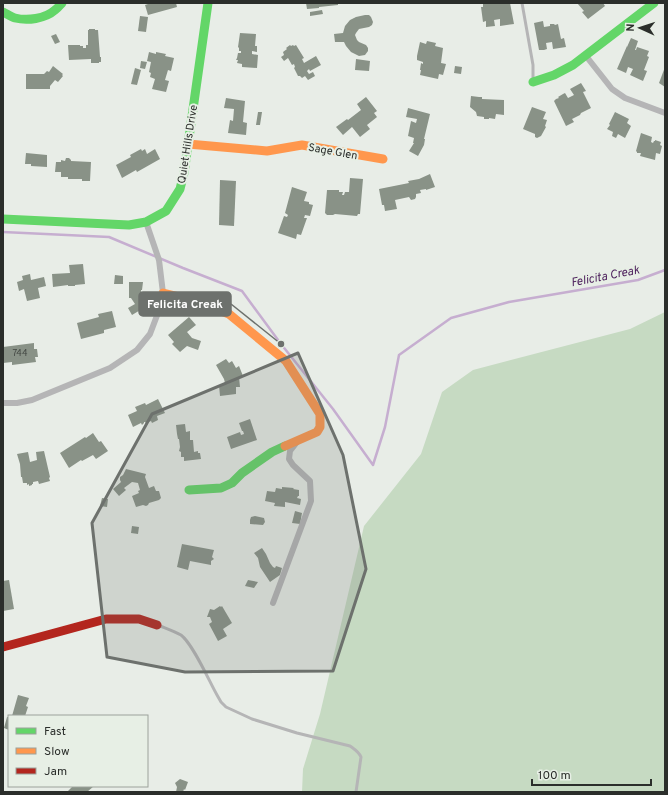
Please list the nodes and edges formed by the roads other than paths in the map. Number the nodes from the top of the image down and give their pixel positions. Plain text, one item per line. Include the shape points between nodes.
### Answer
1 (62, 3) edge
2 (208, 3) edge
3 (522, 3) edge
4 (654, 3) edge
5 (3, 12) edge
6 (586, 56) junction
7 (533, 82) joint
8 (665, 113) edge
9 (188, 144) junction
10 (383, 159) dead end
11 (3, 219) edge
12 (146, 222) junction
13 (163, 293) junction
14 (3, 403) edge
15 (300, 440) junction
16 (189, 490) dead end
17 (273, 603) dead end
18 (157, 624) joint
19 (3, 647) edge
20 (356, 792) edge

1 - 5 street via 55,10 36,18 22,19
2 - 9 street, Quiet Hills Drive
3 - 7 lane via 533,65
4 - 6 street
6 - 7 street via 554,75
6 - 8 street via 612,88 625,98
9 - 10 street, Sage Glen via 267,151 302,145
9 - 12 street, Quiet Hills Drive via 180,189 166,211
11 - 12 street, Quiet Hills Drive via 128,226
12 - 13 street via 159,260
13 - 14 street via 150,334 137,350 110,368 32,400
13 - 15 street via 196,301 229,314 286,361 320,414 320,427 317,432
15 - 16 street via 272,452 242,472 232,484 221,488
15 - 17 street via 290,451 289,459 310,481 311,501
18 - 19 street via 139,619 106,619
18 - 20 lane via 176,632 187,641 226,707 252,719 355,749 361,757

